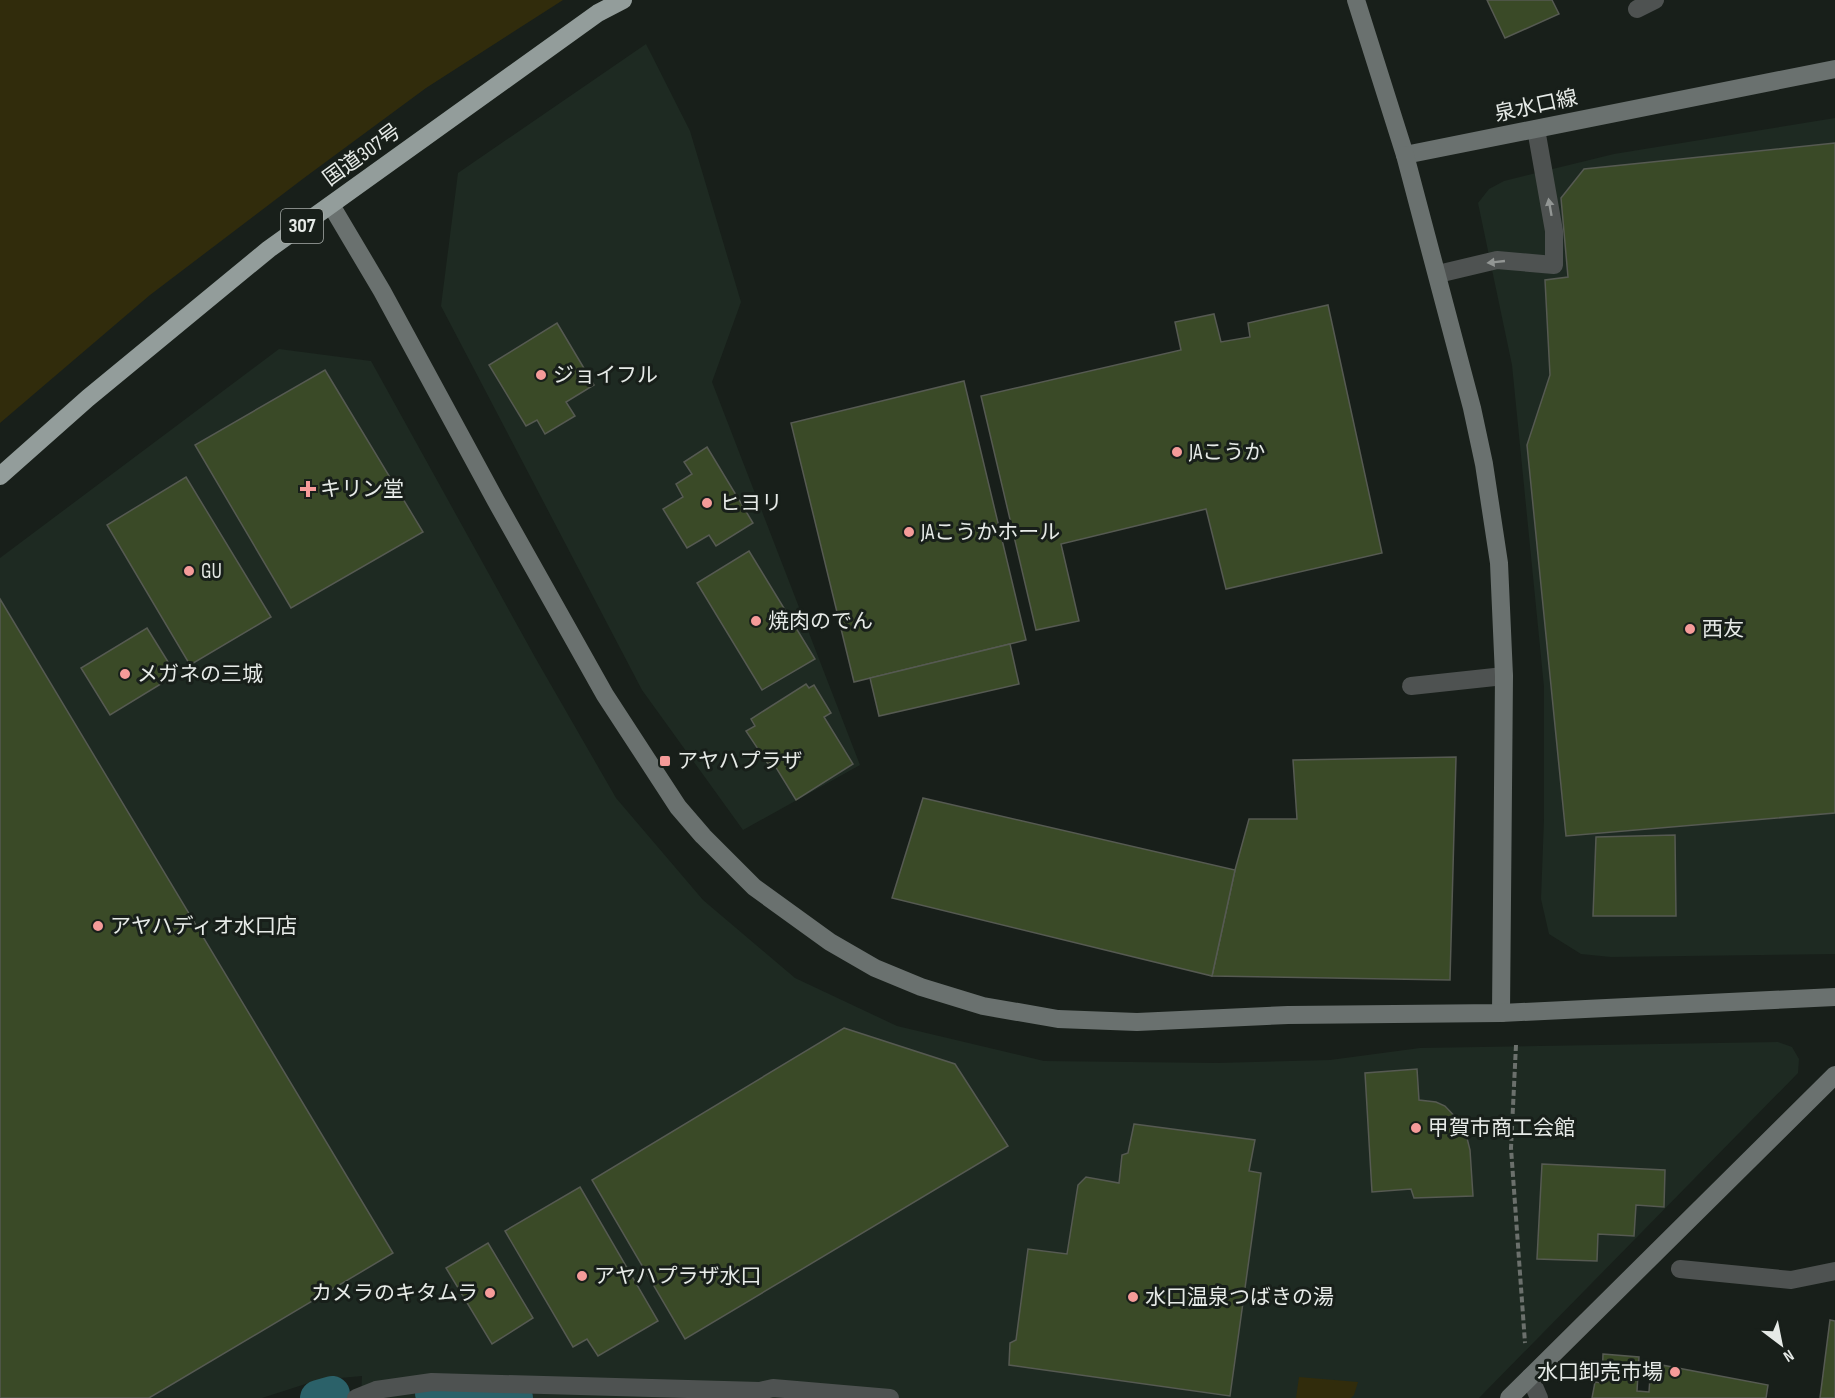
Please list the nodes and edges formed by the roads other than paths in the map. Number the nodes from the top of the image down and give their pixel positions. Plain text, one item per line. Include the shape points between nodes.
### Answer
1 (623, 0) edge
2 (1356, 0) edge
3 (1654, 0) edge
4 (1637, 9) dead end
5 (1835, 69) edge
6 (1536, 129) junction
7 (1405, 155) junction
8 (331, 205) junction
9 (1438, 274) junction
10 (0, 476) edge
11 (1504, 676) junction
12 (1412, 686) dead end
13 (1835, 996) edge
14 (1501, 1013) junction
15 (1835, 1075) edge
16 (1680, 1269) dead end
17 (1835, 1271) edge
18 (1530, 1377) junction
19 (356, 1398) edge
20 (890, 1398) edge
21 (1509, 1398) edge
22 (1539, 1398) edge

1 - 8 highway, 国道307号 / 307
2 - 7 street
3 - 4 street
5 - 6 street, 泉水口線
6 - 7 street, 泉水口線
6 - 9 street via 1554,231 1554,265 1497,260
7 - 9 street
8 - 10 highway, 国道307号 / 307 via 269,249
8 - 14 street via 605,695 678,807 754,887 830,942 875,968 921,987 983,1006 1058,1019 1137,1022 1288,1015
9 - 11 street via 1484,464 1499,563
11 - 12 street
11 - 14 street
13 - 14 street
15 - 18 street
16 - 17 street via 1791,1280
18 - 21 street
18 - 22 street
19 - 20 street via 376,1390 432,1382 760,1391 774,1388

